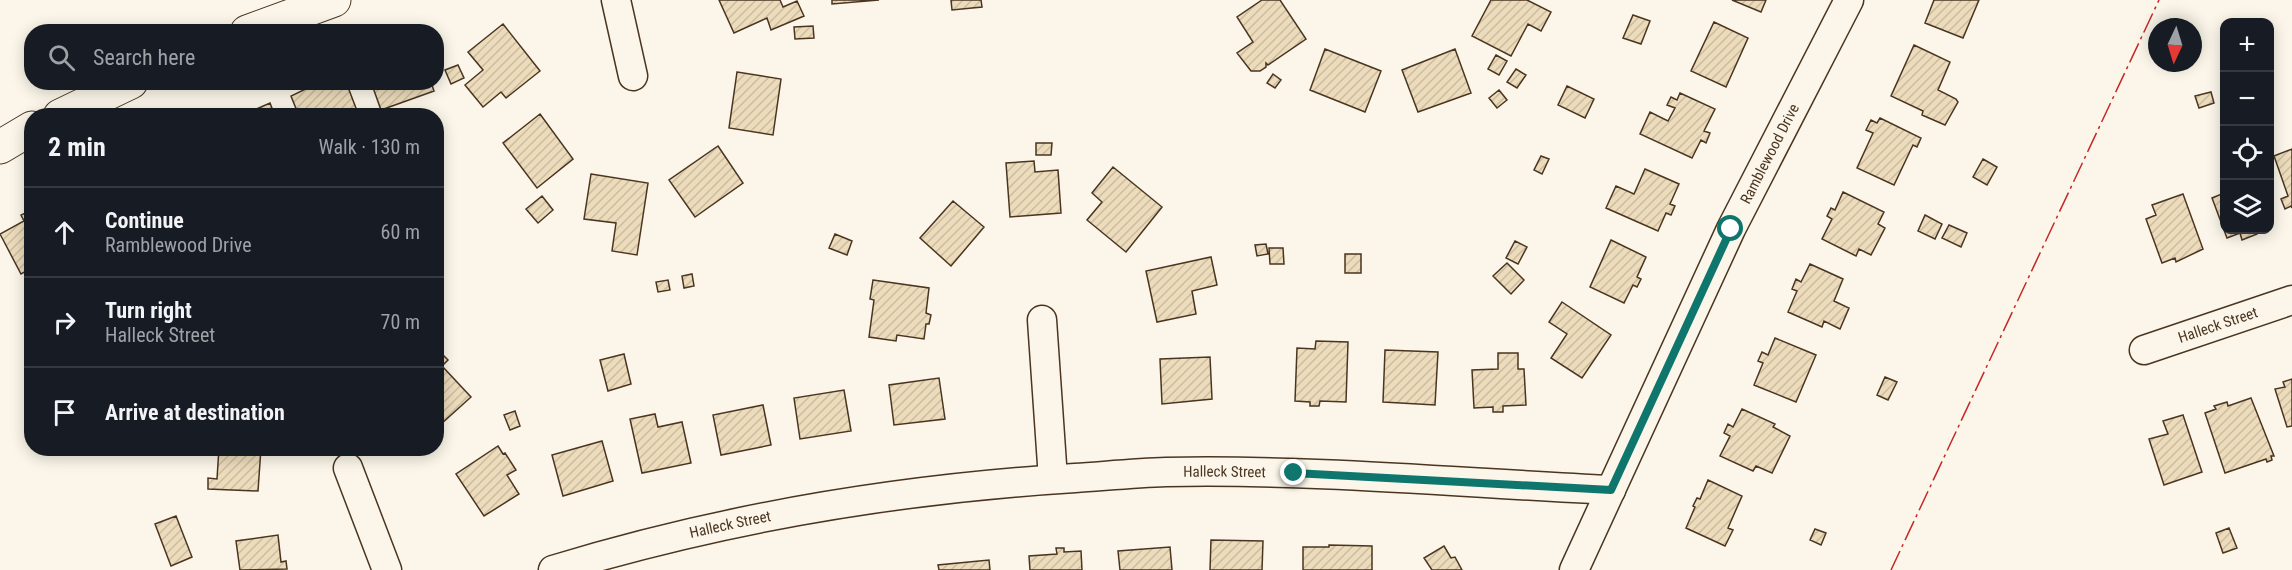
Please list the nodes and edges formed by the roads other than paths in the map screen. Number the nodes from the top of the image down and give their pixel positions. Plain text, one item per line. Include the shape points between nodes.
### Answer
1 (334, 0) edge
2 (616, 0) edge
3 (1849, 0) edge
4 (269, 24) edge
5 (633, 76) dead end
6 (114, 90) edge
7 (77, 108) edge
8 (24, 133) edge
9 (0, 147) edge
10 (2292, 300) edge
11 (1042, 320) dead end
12 (2144, 350) dead end
13 (348, 468) dead end
14 (1053, 479) junction
15 (1611, 490) junction
16 (387, 570) edge
17 (553, 570) edge
18 (1574, 570) edge

1 - 4 street
2 - 5 street
3 - 15 street, Ramblewood Drive via 1731,229
6 - 7 street
8 - 9 street
10 - 12 street, Halleck Street
11 - 14 street
13 - 16 street
14 - 15 street, Halleck Street via 1165,472 1294,473
14 - 17 street, Halleck Street via 825,505 648,543
15 - 18 street, Ramblewood Drive

